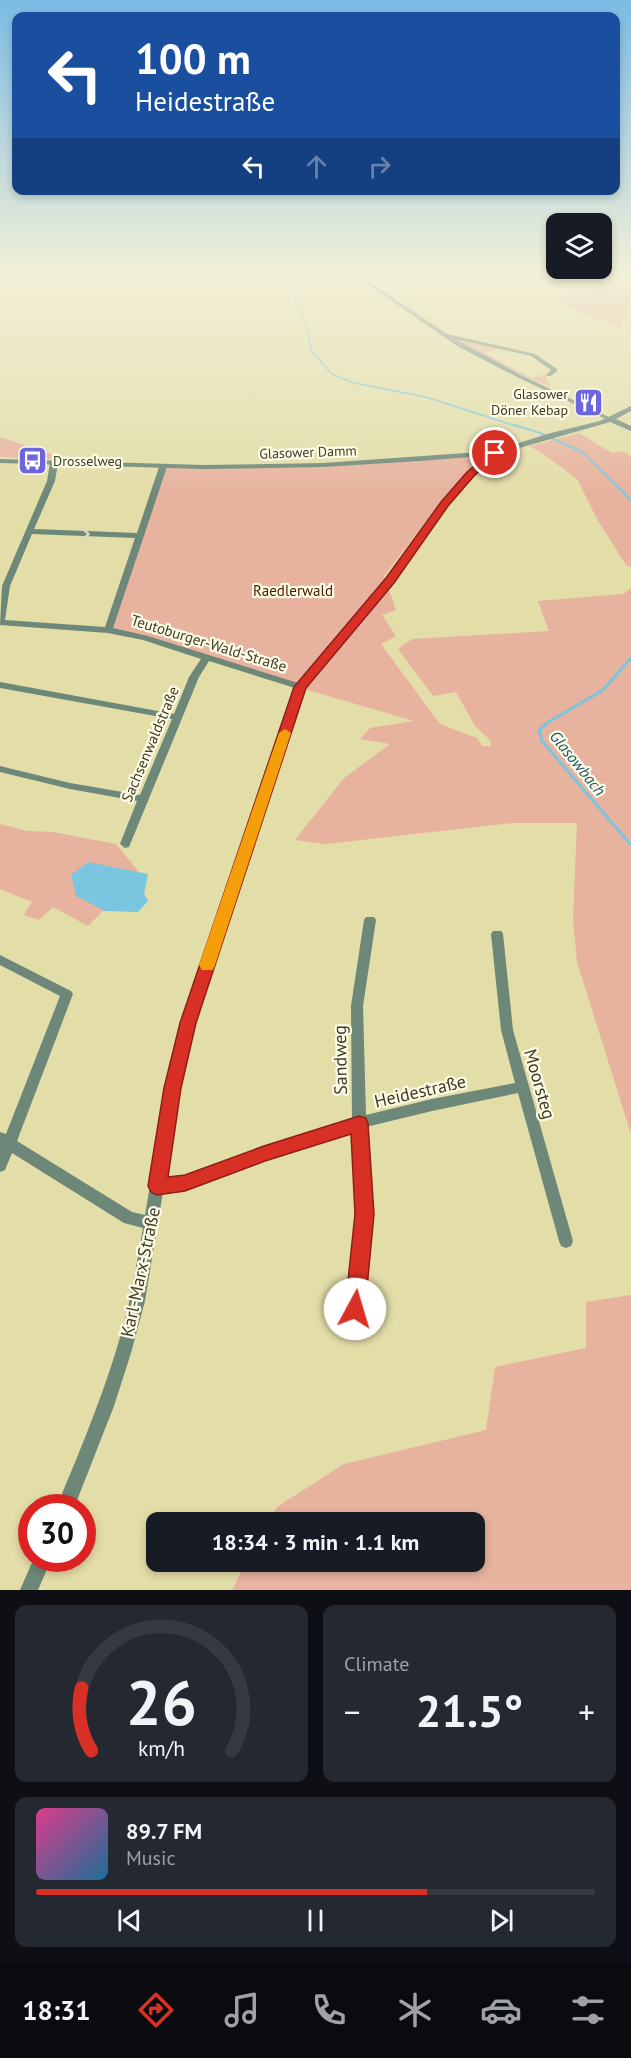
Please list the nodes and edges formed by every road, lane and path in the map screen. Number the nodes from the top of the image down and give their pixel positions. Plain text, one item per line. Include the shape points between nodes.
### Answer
1 (464, 347) edge
2 (506, 347) edge
3 (549, 391) junction
4 (630, 409) edge
5 (595, 412) junction
6 (612, 420) junction
7 (631, 429) edge
8 (495, 453) junction
9 (0, 460) edge
10 (54, 463) junction
11 (163, 467) junction
12 (29, 531) junction
13 (141, 536) junction
14 (0, 622) edge
15 (108, 630) junction
16 (207, 657) junction
17 (0, 685) edge
18 (300, 687) junction
19 (177, 717) junction
20 (0, 769) edge
21 (142, 799) junction
22 (125, 844) dead end
23 (370, 920) dead end
24 (497, 934) dead end
25 (0, 960) edge
26 (521, 1088) junction
27 (359, 1124) junction
28 (5, 1141) edge
29 (0, 1166) edge
30 (157, 1186) junction
31 (151, 1223) junction
32 (566, 1241) dead end
33 (355, 1309) dead end
34 (70, 1494) edge
35 (37, 1572) edge
36 (29, 1590) edge

1 - 3 street
2 - 3 street via 546,363 553,389
3 - 5 street
4 - 5 street
4 - 6 street, Glasower Damm
5 - 6 street
6 - 7 street
6 - 8 street, Glasower Damm
8 - 11 street, Glasower Damm via 323,465
8 - 18 street via 444,504 390,581
9 - 10 street, Glasower Damm
10 - 11 street, Glasower Damm
10 - 12 street via 51,481
11 - 13 street
12 -> 13 street
12 - 14 street via 3,595
13 - 15 street
14 - 15 street, Teutoburger-Wald-Straße
15 - 16 street, Teutoburger-Wald-Straße
16 - 18 street, Teutoburger-Wald-Straße
16 - 19 street, Sachsenwaldstraße
17 - 19 street
18 - 30 street, Karl-Marx-Straße via 184,1036
19 - 21 street, Sachsenwaldstraße
20 - 21 street
21 - 22 street, Sachsenwaldstraße
23 - 27 street, Sandweg via 357,1006
24 - 26 street, Moorsteg via 507,1030
25 - 28 street via 68,994
26 - 27 street, Heidestraße
26 - 32 street, Moorsteg
27 - 30 street, Heidestraße via 185,1183
27 - 33 street, Sandweg via 365,1214
28 - 29 street
28 - 31 street via 129,1218
30 - 31 street, Karl-Marx-Straße
31 - 34 street, Karl-Marx-Straße via 131,1325
35 - 36 street

